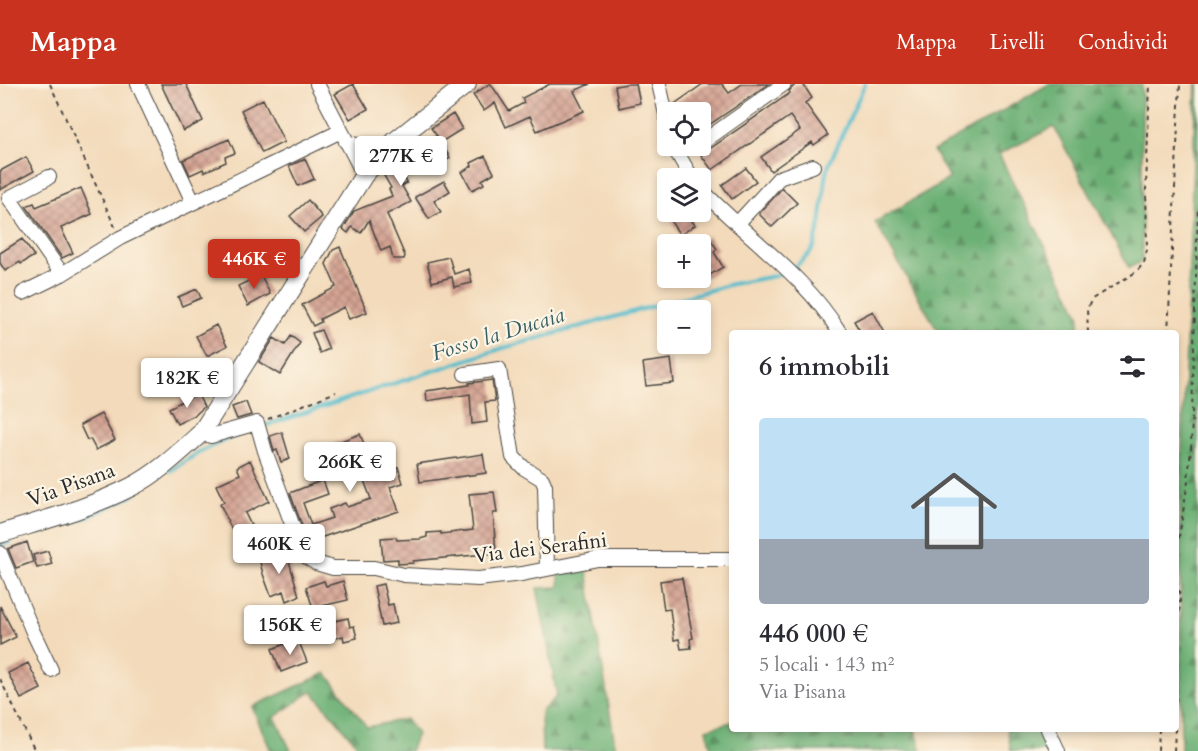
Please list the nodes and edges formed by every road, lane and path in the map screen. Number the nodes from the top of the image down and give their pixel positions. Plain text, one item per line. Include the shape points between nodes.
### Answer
1 (50, 84) edge
2 (138, 84) edge
3 (317, 84) edge
4 (467, 84) edge
5 (674, 84) edge
6 (784, 84) edge
7 (1150, 84) edge
8 (1180, 84) edge
9 (660, 88) edge
10 (343, 136) junction
11 (711, 136) edge
12 (383, 153) junction
13 (678, 156) edge
14 (684, 156) edge
15 (680, 159) junction
16 (813, 166) dead end
17 (686, 168) edge
18 (364, 175) junction
19 (49, 177) dead end
20 (711, 199) edge
21 (194, 202) junction
22 (1198, 209) edge
23 (737, 224) junction
24 (120, 238) junction
25 (62, 273) junction
26 (22, 293) dead end
27 (838, 330) edge
28 (1088, 330) edge
29 (1168, 330) edge
30 (465, 374) dead end
31 (336, 392) dead end
32 (259, 428) junction
33 (201, 433) junction
34 (0, 534) edge
35 (1179, 537) edge
36 (0, 553) edge
37 (729, 559) edge
38 (547, 568) junction
39 (1179, 592) edge
40 (1179, 624) edge
41 (51, 670) dead end
42 (0, 679) edge
43 (1049, 732) edge
44 (1159, 732) edge
45 (1175, 732) edge
46 (35, 751) edge
47 (65, 751) edge
48 (73, 751) edge
49 (1058, 751) edge
50 (1158, 751) edge
51 (1174, 751) edge

1 - 24 path
2 - 21 street
3 - 10 street
4 - 12 main road, Via Pisana
5 - 9 street
6 - 11 street
7 - 28 path via 1144,263 1092,299 1087,309
8 - 29 path
10 - 12 street
10 - 18 street
10 - 21 street
12 - 18 main road, Via Pisana
13 - 15 street
14 - 15 street
15 - 17 street
16 - 23 street via 779,178
18 - 33 main road, Via Pisana
19 - 25 street via 9,198
20 - 23 street
21 - 24 street
22 - 35 path via 1191,448
23 - 27 street via 793,275
24 - 25 street
25 - 26 street
30 - 38 street via 499,369 513,457 542,479 545,486
31 - 32 path
32 - 33 street via 212,436
32 - 38 street, Via dei Serafini via 302,551 316,563 333,568 374,568 404,575 478,579
33 - 34 main road, Via Pisana via 134,486 95,504
36 - 41 street
37 - 38 street, Via dei Serafini via 598,559
39 - 40 path
42 - 46 path
43 - 49 street
44 - 50 path
45 - 51 path
47 - 48 path

